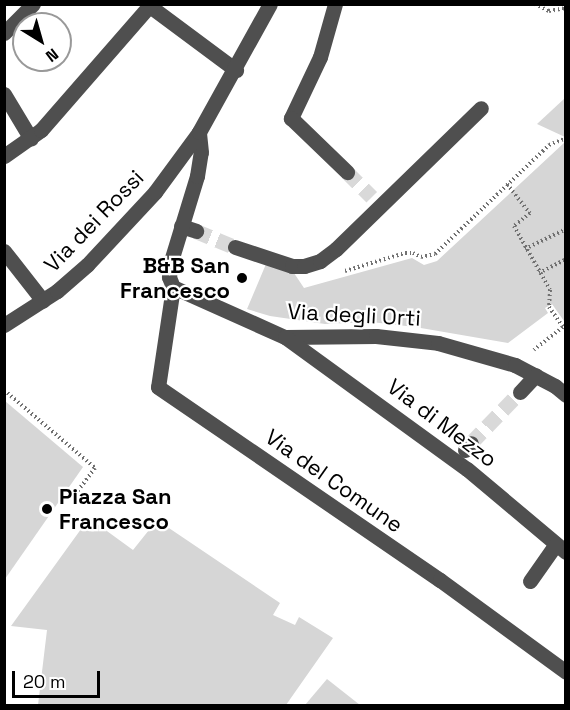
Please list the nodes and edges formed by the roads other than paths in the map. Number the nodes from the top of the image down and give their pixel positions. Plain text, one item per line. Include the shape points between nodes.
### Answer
1 (33, 4) edge
2 (270, 4) edge
3 (335, 4) edge
4 (149, 5) edge
5 (4, 33) edge
6 (236, 70) junction
7 (4, 94) edge
8 (481, 108) dead end
9 (199, 132) junction
10 (31, 139) junction
11 (4, 156) edge
12 (347, 172) tunnel mouth
13 (235, 247) tunnel mouth
14 (4, 251) edge
15 (173, 287) junction
16 (43, 301) junction
17 (4, 325) edge
18 (285, 337) junction
19 (536, 375) junction
20 (520, 392) tunnel mouth
21 (566, 395) edge
22 (561, 548) edge
23 (530, 581) dead end
24 (566, 672) edge

1 - 5 street
2 - 6 street, Via dei Rossi
3 - 12 street via 320,57 291,118
4 - 6 street
4 - 10 street via 75,94
6 - 9 street, Via dei Rossi
7 - 10 street
8 - 13 street via 376,201 328,257 311,265 292,266
9 - 15 street via 200,163 188,229 169,270
9 - 16 street, Via dei Rossi via 117,235
10 - 11 street
14 - 16 street
15 - 18 street, Via degli Orti
15 - 24 street, Via del Comune via 158,387 440,580
16 - 17 street, Via dei Rossi
18 - 19 street, Via degli Orti via 407,339 463,349
18 - 22 street, Via di Mezzo via 470,456
19 - 20 street
19 - 21 street, Via degli Orti
22 - 23 street

